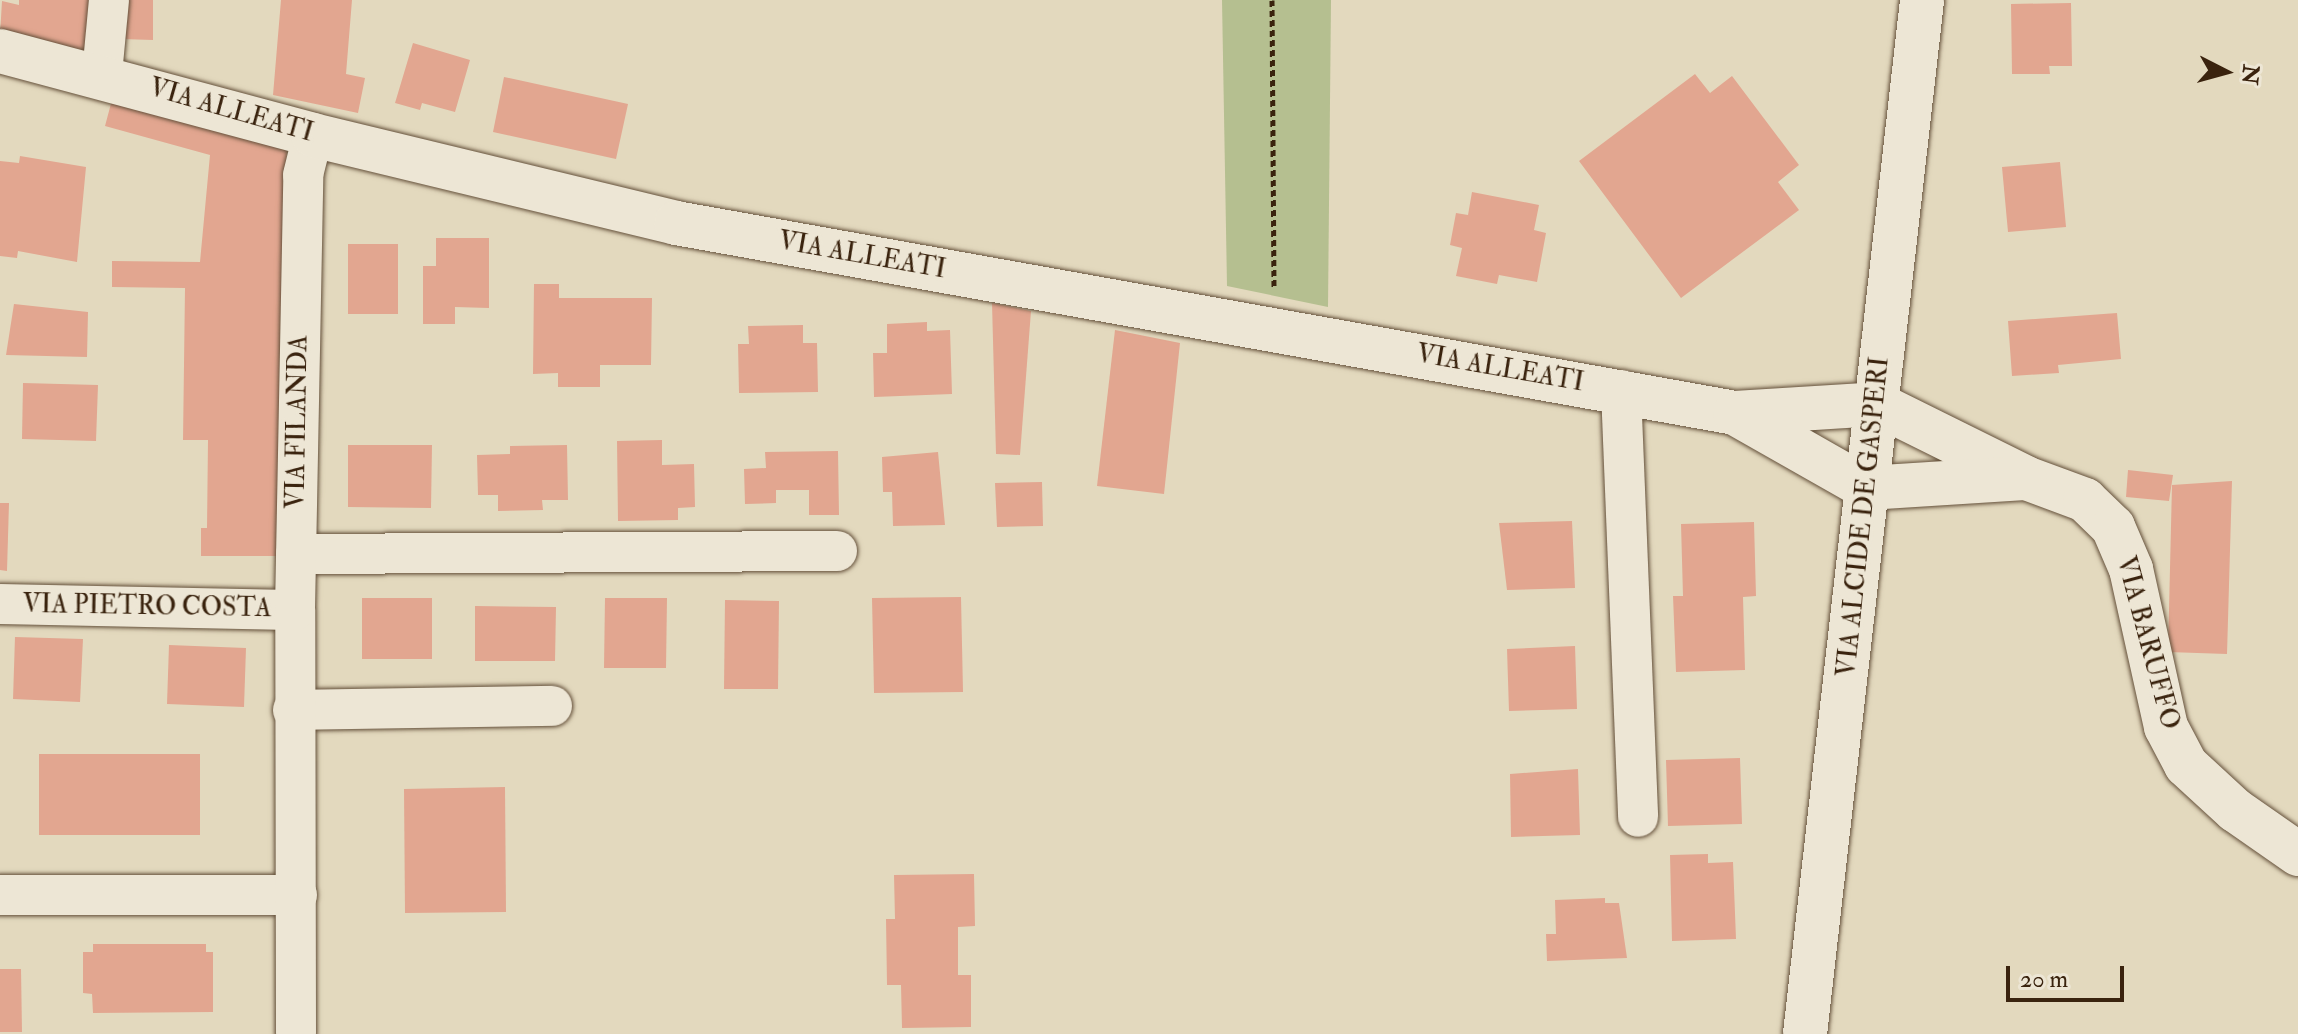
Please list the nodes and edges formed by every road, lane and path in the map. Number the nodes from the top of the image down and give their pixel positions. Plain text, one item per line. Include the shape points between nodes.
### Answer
1 (109, 0) edge
2 (1272, 0) edge
3 (1922, 0) edge
4 (0, 51) edge
5 (102, 74) junction
6 (313, 135) junction
7 (1274, 329) junction
8 (1621, 390) junction
9 (1877, 404) junction
10 (1735, 413) junction
11 (2026, 478) junction
12 (1867, 488) junction
13 (837, 551) dead end
14 (296, 554) junction
15 (0, 604) edge
16 (295, 610) junction
17 (552, 706) dead end
18 (293, 710) junction
19 (1638, 817) dead end
20 (2298, 854) edge
21 (0, 895) edge
22 (297, 895) junction
23 (296, 1033) edge
24 (1805, 1034) edge

1 - 5 street
2 - 7 path
3 - 9 street, VIA ALCIDE DE GASPERI
4 - 5 street, VIA ALLEATI
5 - 6 street, VIA ALLEATI
6 - 7 street, VIA ALLEATI via 676,223
6 - 14 street, VIA FILANDA via 303,175
7 - 8 street, VIA ALLEATI
8 - 10 street, VIA ALLEATI
8 - 19 street
9 - 10 street, VIA ALLEATI
9 - 11 street, VIA BARUFFO
9 - 12 street, VIA ALCIDE DE GASPERI
10 - 12 street, VIA ALLEATI
11 - 12 street
11 - 20 street, VIA BARUFFO via 2085,500 2113,527 2131,569 2166,727 2186,765 2235,810
12 - 24 street, VIA ALCIDE DE GASPERI
13 - 14 street
14 - 16 street, VIA FILANDA
15 - 16 street, VIA PIETRO COSTA
16 - 18 street, VIA FILANDA
17 - 18 street
18 - 22 street, VIA FILANDA
21 - 22 street
22 - 23 street, VIA FILANDA

